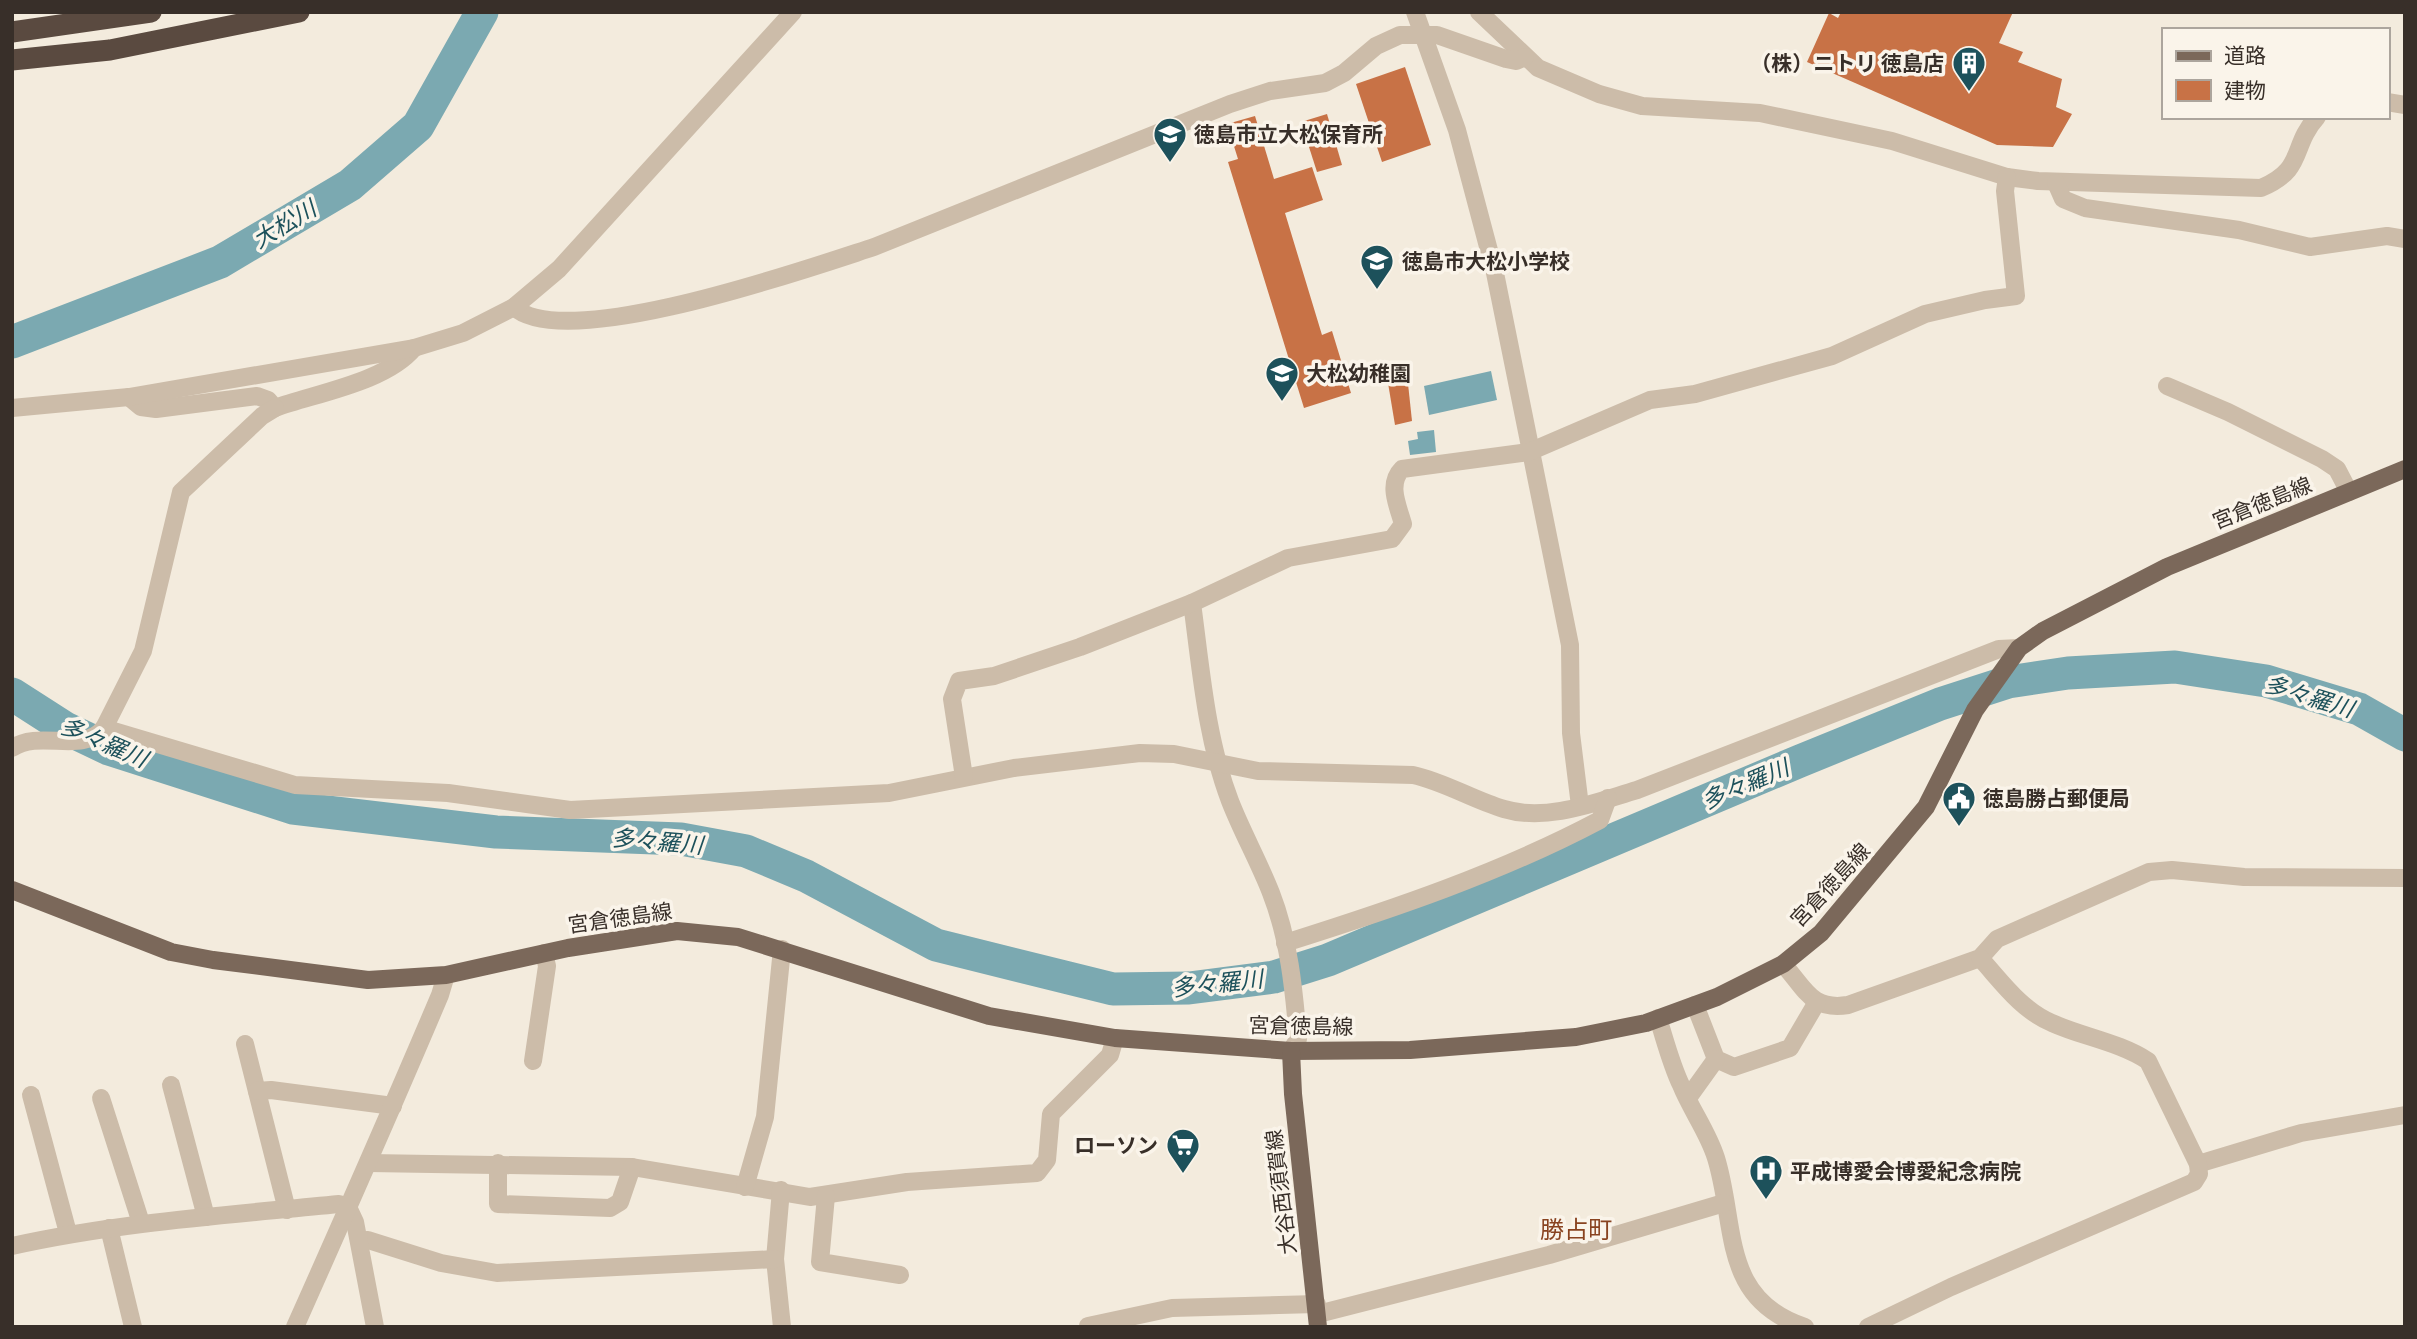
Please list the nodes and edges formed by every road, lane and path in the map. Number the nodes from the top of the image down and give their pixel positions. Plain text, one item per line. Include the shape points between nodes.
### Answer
1 (151, 12) edge
2 (299, 12) edge
3 (793, 12) edge
4 (1415, 12) edge
5 (1479, 12) edge
6 (12, 32) edge
7 (1425, 35) junction
8 (1525, 57) junction
9 (12, 60) edge
10 (2315, 119) edge
11 (2007, 177) junction
12 (2056, 183) junction
13 (2405, 239) edge
14 (514, 307) junction
15 (414, 348) junction
16 (2167, 386) dead end
17 (129, 397) junction
18 (12, 408) edge
19 (275, 408) junction
20 (1529, 452) junction
21 (2405, 469) edge
22 (2349, 492) junction
23 (1192, 603) junction
24 (2020, 648) junction
25 (102, 731) junction
26 (12, 748) edge
27 (1219, 764) junction
28 (964, 777) junction
29 (1608, 798) junction
30 (1580, 806) junction
31 (2405, 878) edge
32 (12, 890) edge
33 (782, 949) junction
34 (1286, 949) junction
35 (544, 953) junction
36 (1980, 958) junction
37 (1783, 964) junction
38 (446, 975) junction
39 (1817, 1002) junction
40 (1695, 1005) junction
41 (1658, 1018) junction
42 (1115, 1038) junction
43 (245, 1044) dead end
44 (1291, 1051) junction
45 (1716, 1059) junction
46 (533, 1061) dead end
47 (171, 1085) dead end
48 (257, 1091) junction
49 (31, 1095) dead end
50 (101, 1098) dead end
51 (1688, 1098) junction
52 (393, 1106) junction
53 (2405, 1115) edge
54 (369, 1163) junction
55 (498, 1163) junction
56 (2198, 1164) junction
57 (632, 1167) junction
58 (745, 1187) junction
59 (781, 1190) junction
60 (826, 1196) junction
61 (1724, 1203) junction
62 (348, 1207) junction
63 (287, 1210) junction
64 (206, 1217) junction
65 (141, 1223) junction
66 (109, 1228) junction
67 (68, 1233) junction
68 (360, 1241) junction
69 (12, 1246) edge
70 (775, 1259) junction
71 (900, 1275) dead end
72 (1318, 1315) edge
73 (1088, 1326) edge
74 (134, 1327) edge
75 (295, 1327) edge
76 (375, 1327) edge
77 (782, 1327) edge
78 (1805, 1327) edge
79 (1868, 1327) edge

1 - 6 highway
2 - 9 highway via 110,50
3 - 14 street via 559,269
4 - 7 street
5 - 8 street
7 - 8 street via 1456,40 1506,59
7 - 14 street via 1387,40 1325,83 1230,104 874,247 725,293 651,311 583,320 524,316
7 - 20 street via 1457,130 1495,273
8 - 11 street via 1565,81 1642,106 1760,113 1892,141
10 - 12 street via 2294,164 2281,180 2261,188
11 - 12 street
11 - 20 street via 2016,296 1925,314 1832,356 1695,394 1650,400
12 - 13 street via 2063,199 2085,208 2239,230 2310,247 2387,236
14 - 15 street via 463,333
15 - 17 street
15 - 19 street via 387,371
16 - 22 street via 2322,459 2337,469
17 - 18 street
17 - 19 street via 141,407 156,409 257,396
19 - 25 street via 181,492 143,651
20 - 23 street via 1402,469 1393,485 1403,524 1392,539 1288,558
20 - 30 street via 1570,645
21 - 22 main road, 宮倉徳島線
22 - 24 main road, 宮倉徳島線 via 2166,567 2043,631
23 - 27 street
23 - 28 street via 1027,666 959,681 952,699
24 - 29 street via 1999,649
24 - 37 main road, 宮倉徳島線 via 1975,710 1926,807 1821,933
25 - 26 street via 69,743 40,738
25 - 28 street via 295,785 448,793 570,810 889,793
27 - 28 street via 1174,754 1140,753
27 - 30 street via 1258,771 1413,775 1503,809 1529,814
27 - 34 street via 1230,801 1272,895
29 - 30 street
29 - 34 street via 1600,820 1551,846
31 - 36 street via 2149,872 1997,939
32 - 38 main road, 宮倉徳島線 via 171,952 368,980
33 - 35 main road, 宮倉徳島線 via 738,936 677,931
33 - 42 main road, 宮倉徳島線 via 989,1016
33 - 58 street via 765,1116
34 - 44 street via 1298,1039
35 - 38 main road, 宮倉徳島線
35 - 46 street via 547,966
36 - 39 street via 1848,1005 1831,1007
36 - 56 street via 2022,1004 2050,1023 2148,1061
37 - 39 street
37 - 40 main road, 宮倉徳島線
38 - 52 street
39 - 45 street via 1790,1048 1734,1067
40 - 41 main road, 宮倉徳島線
40 - 45 street
41 - 44 main road, 宮倉徳島線 via 1576,1037 1410,1050
41 - 51 street
42 - 44 main road, 宮倉徳島線
42 - 60 street via 1110,1055 1051,1114 1047,1160 1037,1173 907,1182
43 - 48 street
44 - 72 main road, 大谷西須賀線
45 - 51 street
47 - 64 street
48 - 52 street
48 - 63 street
49 - 67 street
50 - 65 street
51 - 61 street via 1716,1159
52 - 54 street
53 - 56 street via 2301,1133
54 - 55 street
54 - 62 street
55 - 57 street
55 - 57 street via 498,1204 610,1208 620,1202
56 - 79 street via 2194,1182
57 - 58 street
58 - 59 street
59 - 60 street
59 - 70 street
60 - 71 street via 820,1262
61 - 72 street via 1549,1255
61 - 78 street via 1740,1275 1757,1299 1786,1321
62 - 63 street
62 - 68 street
62 - 75 street
63 - 64 street
64 - 65 street
65 - 66 street
66 - 67 street
66 - 74 street
67 - 69 street
68 - 70 street via 497,1273
68 - 76 street
70 - 77 street
72 - 73 street via 1172,1308

